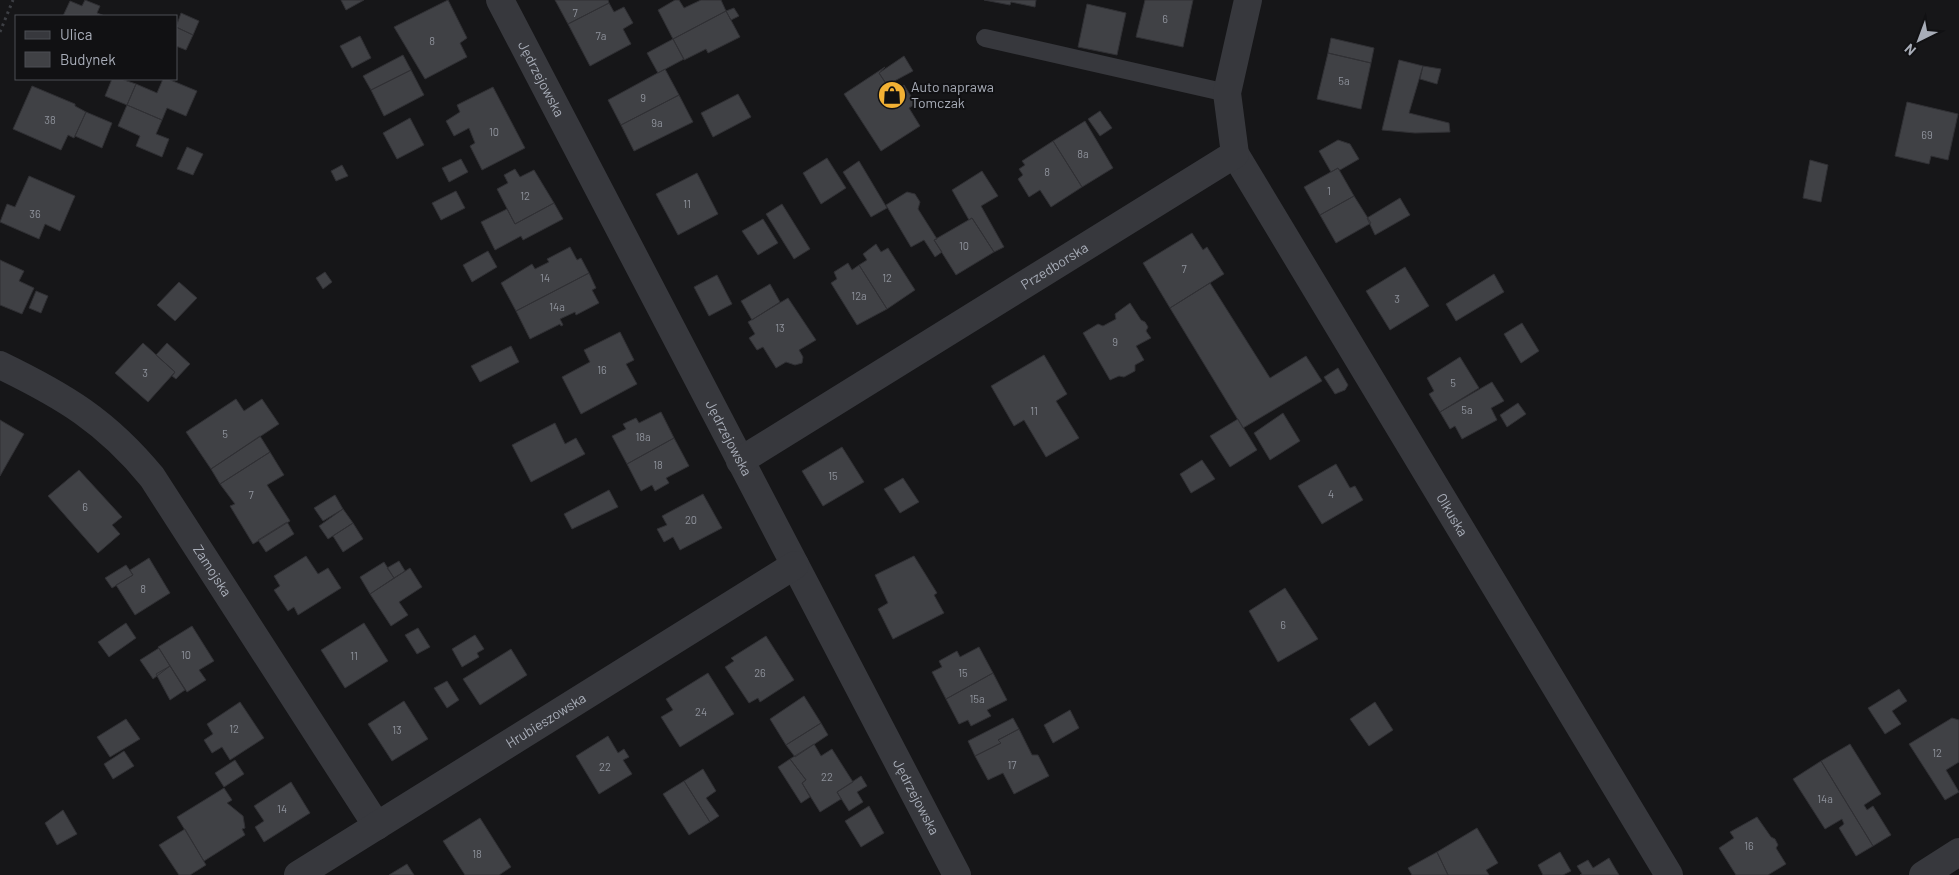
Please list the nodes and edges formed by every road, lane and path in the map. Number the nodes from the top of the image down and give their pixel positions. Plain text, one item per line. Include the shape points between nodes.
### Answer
1 (14, 0) edge
2 (500, 0) edge
3 (1248, 0) edge
4 (0, 32) edge
5 (985, 38) dead end
6 (1227, 93) junction
7 (1235, 154) junction
8 (0, 365) edge
9 (740, 461) junction
10 (795, 565) junction
11 (376, 826) junction
12 (1959, 852) edge
13 (298, 875) edge
14 (957, 875) edge
15 (1670, 875) edge
16 (1923, 875) edge

1 - 4 path
2 - 9 street, Jędrzejowska
3 - 6 street
5 - 6 lane
6 - 7 street
7 - 9 street, Przedborska
7 - 15 street, Olkuska
8 - 11 street, Zamojska via 79,407 125,446 152,477
9 - 10 street, Jędrzejowska
10 - 11 street, Hrubieszowska
10 - 14 street, Jędrzejowska
11 - 13 street, Hrubieszowska
12 - 16 street

